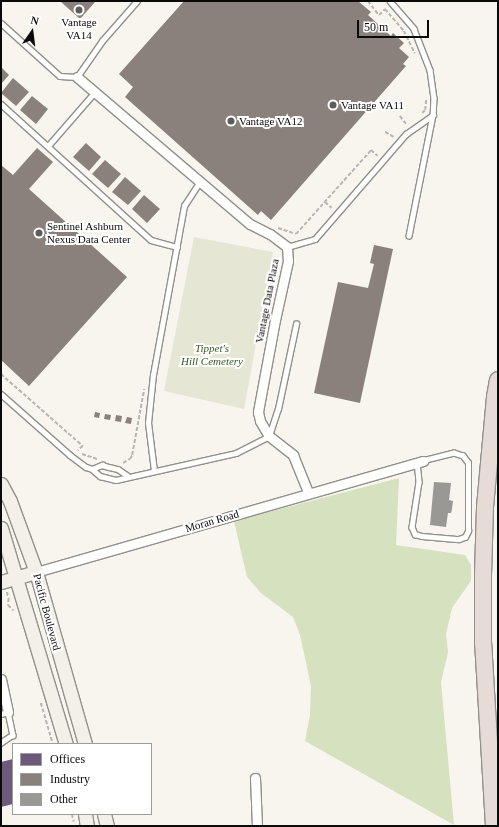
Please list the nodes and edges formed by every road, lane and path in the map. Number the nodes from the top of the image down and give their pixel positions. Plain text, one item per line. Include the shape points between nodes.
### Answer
1 (137, 1) edge
2 (369, 1) edge
3 (390, 1) edge
4 (372, 6) junction
5 (370, 9) dead end
6 (1, 23) edge
7 (418, 59) dead end
8 (77, 77) junction
9 (95, 92) junction
10 (426, 98) dead end
11 (1, 104) edge
12 (433, 115) junction
13 (400, 116) dead end
14 (419, 117) dead end
15 (413, 121) dead end
16 (407, 125) junction
17 (402, 129) dead end
18 (386, 132) dead end
19 (398, 133) dead end
20 (48, 146) junction
21 (378, 156) dead end
22 (199, 183) junction
23 (325, 202) junction
24 (338, 213) junction
25 (273, 226) dead end
26 (409, 236) dead end
27 (176, 247) junction
28 (287, 247) junction
29 (296, 324) dead end
30 (1, 374) edge
31 (498, 380) edge
32 (144, 386) dead end
33 (1, 394) edge
34 (269, 436) junction
35 (99, 459) dead end
36 (420, 461) junction
37 (120, 464) dead end
38 (92, 469) junction
39 (154, 471) junction
40 (128, 476) junction
41 (1, 484) edge
42 (308, 492) junction
43 (1, 528) edge
44 (36, 572) junction
45 (17, 577) junction
46 (1, 582) edge
47 (16, 617) dead end
48 (1, 680) edge
49 (2, 690) edge
50 (40, 698) dead end
51 (5, 713) edge
52 (1, 743) edge
53 (53, 743) edge
54 (66, 743) edge
55 (85, 743) edge
56 (255, 778) dead end
57 (72, 815) edge
58 (85, 815) edge
59 (104, 815) edge
60 (75, 826) edge
61 (87, 826) edge
62 (107, 826) edge
63 (257, 826) edge
64 (494, 826) edge

1 - 8 lane via 102,41
2 - 4 path
3 - 12 lane via 414,29 430,70 434,98
4 - 5 path
4 - 7 path via 379,15 385,9 404,31
6 - 8 lane via 60,76
8 - 9 street, Vantage Data Plaza
9 - 20 lane
9 - 22 street, Vantage Data Plaza
10 - 14 path via 425,110
11 - 20 lane
12 - 24 lane via 406,134
12 - 26 lane
13 - 16 path
15 - 16 path
16 - 17 path
18 - 19 path via 393,137
20 - 27 lane via 151,240
21 - 23 path via 371,150
22 - 27 lane via 184,206
22 - 28 street, Vantage Data Plaza via 250,224 270,234
23 - 24 path
23 - 25 path via 296,234
24 - 28 lane via 315,239
27 - 39 lane via 153,375 148,423
28 - 34 street, Vantage Data Plaza via 288,261 258,412
29 - 34 lane via 278,409
30 - 35 path via 83,446 78,452
31 - 64 highway via 485,507 483,583 483,643
32 - 37 path via 132,455
33 - 38 lane via 70,455
34 - 39 lane via 236,453
34 - 42 street, Vantage Data Plaza via 293,455
36 - 36 lane via 412,526 415,534 459,539 465,537 468,531 468,464 463,456 454,454
36 - 42 street, Moran Road
38 - 40 lane via 109,467 118,469
38 - 40 lane via 100,476 116,480
39 - 40 lane
41 - 44 main road, Pacific Boulevard via 10,501
42 - 44 street, Moran Road
43 - 45 main road, Pacific Boulevard
44 - 45 main road, Moran Road
44 - 55 main road, Pacific Boulevard
45 - 46 main road, Moran Road
45 - 54 main road, Pacific Boulevard
46 - 47 path via 10,598 8,605
48 - 49 street
49 - 51 street
50 - 53 path
51 - 52 lane via 13,735
56 - 63 street
57 - 60 path
58 - 61 main road
59 - 62 main road

